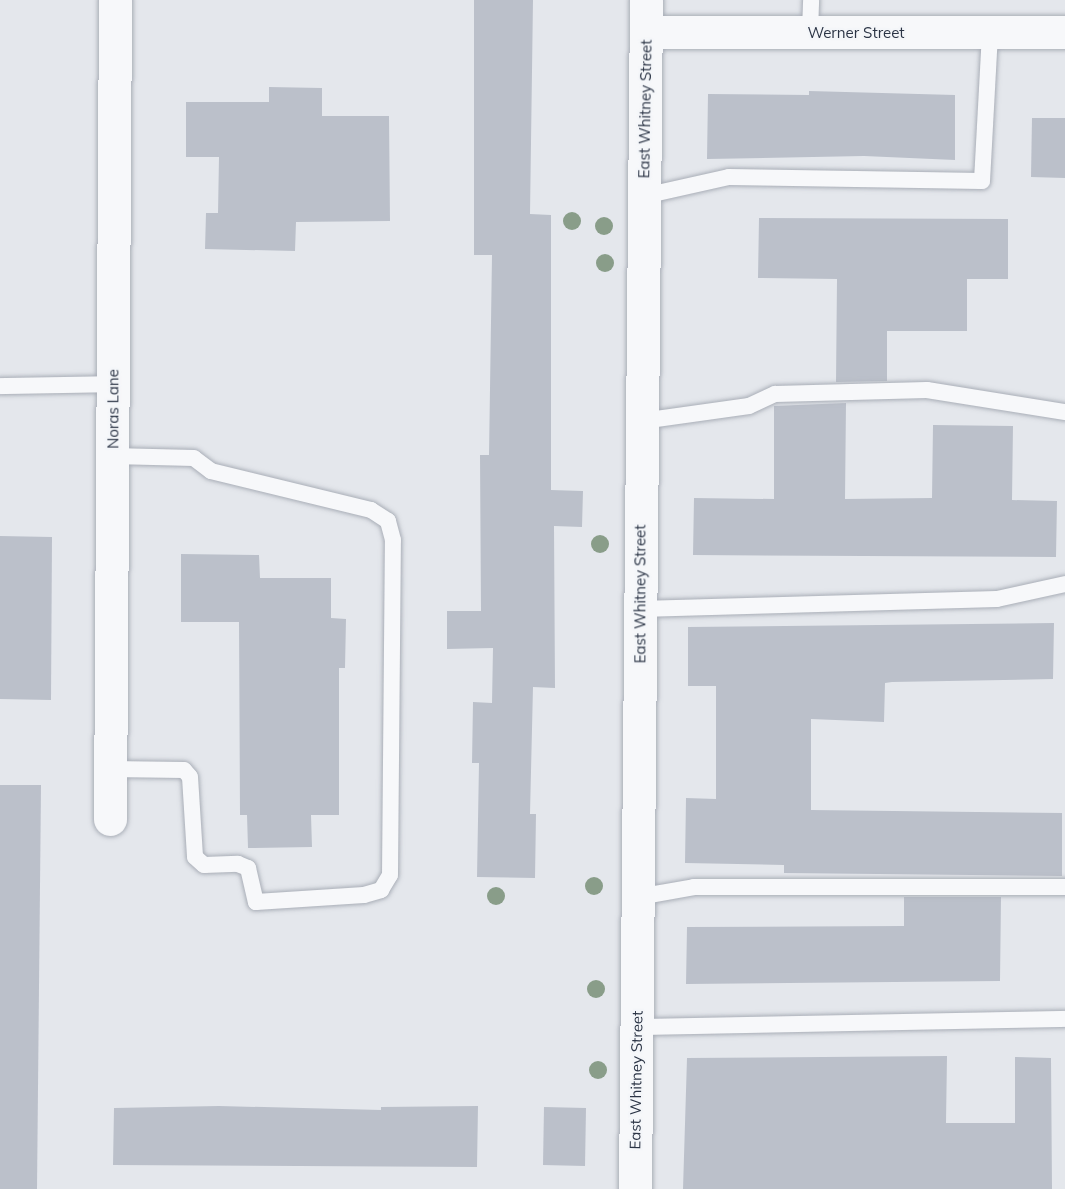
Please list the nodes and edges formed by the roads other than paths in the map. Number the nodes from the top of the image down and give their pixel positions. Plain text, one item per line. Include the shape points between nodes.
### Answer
1 (115, 0) edge
2 (811, 0) edge
3 (646, 16) edge
4 (810, 32) junction
5 (1065, 32) edge
6 (990, 33) junction
7 (644, 196) junction
8 (113, 384) junction
9 (0, 386) edge
10 (1065, 412) edge
11 (642, 421) junction
12 (112, 456) junction
13 (1065, 584) edge
14 (640, 609) junction
15 (110, 768) junction
16 (110, 819) dead end
17 (1065, 887) edge
18 (638, 897) junction
19 (1065, 1019) edge
20 (637, 1028) junction
21 (635, 1189) edge

1 - 8 street, Noras Lane
2 - 4 lane
3 - 4 street, Werner Street
3 - 7 street, East Whitney Street
4 - 6 street, Werner Street
5 - 6 street, Werner Street
6 - 7 lane via 982,181 729,177
7 - 11 street, East Whitney Street
8 - 9 lane
8 - 12 street, Noras Lane
10 - 11 lane via 927,390 775,394 749,406
11 - 14 street, East Whitney Street
12 - 15 street, Noras Lane
12 - 15 lane via 194,458 211,471 371,510 388,520 393,540 390,875 381,890 364,895 256,902 248,868 238,864 204,865 195,857 190,777 184,770
13 - 14 lane via 997,599
14 - 18 street, East Whitney Street
15 - 16 street, Noras Lane
17 - 18 lane via 694,887
18 - 20 street, East Whitney Street
19 - 20 lane
20 - 21 street, East Whitney Street

